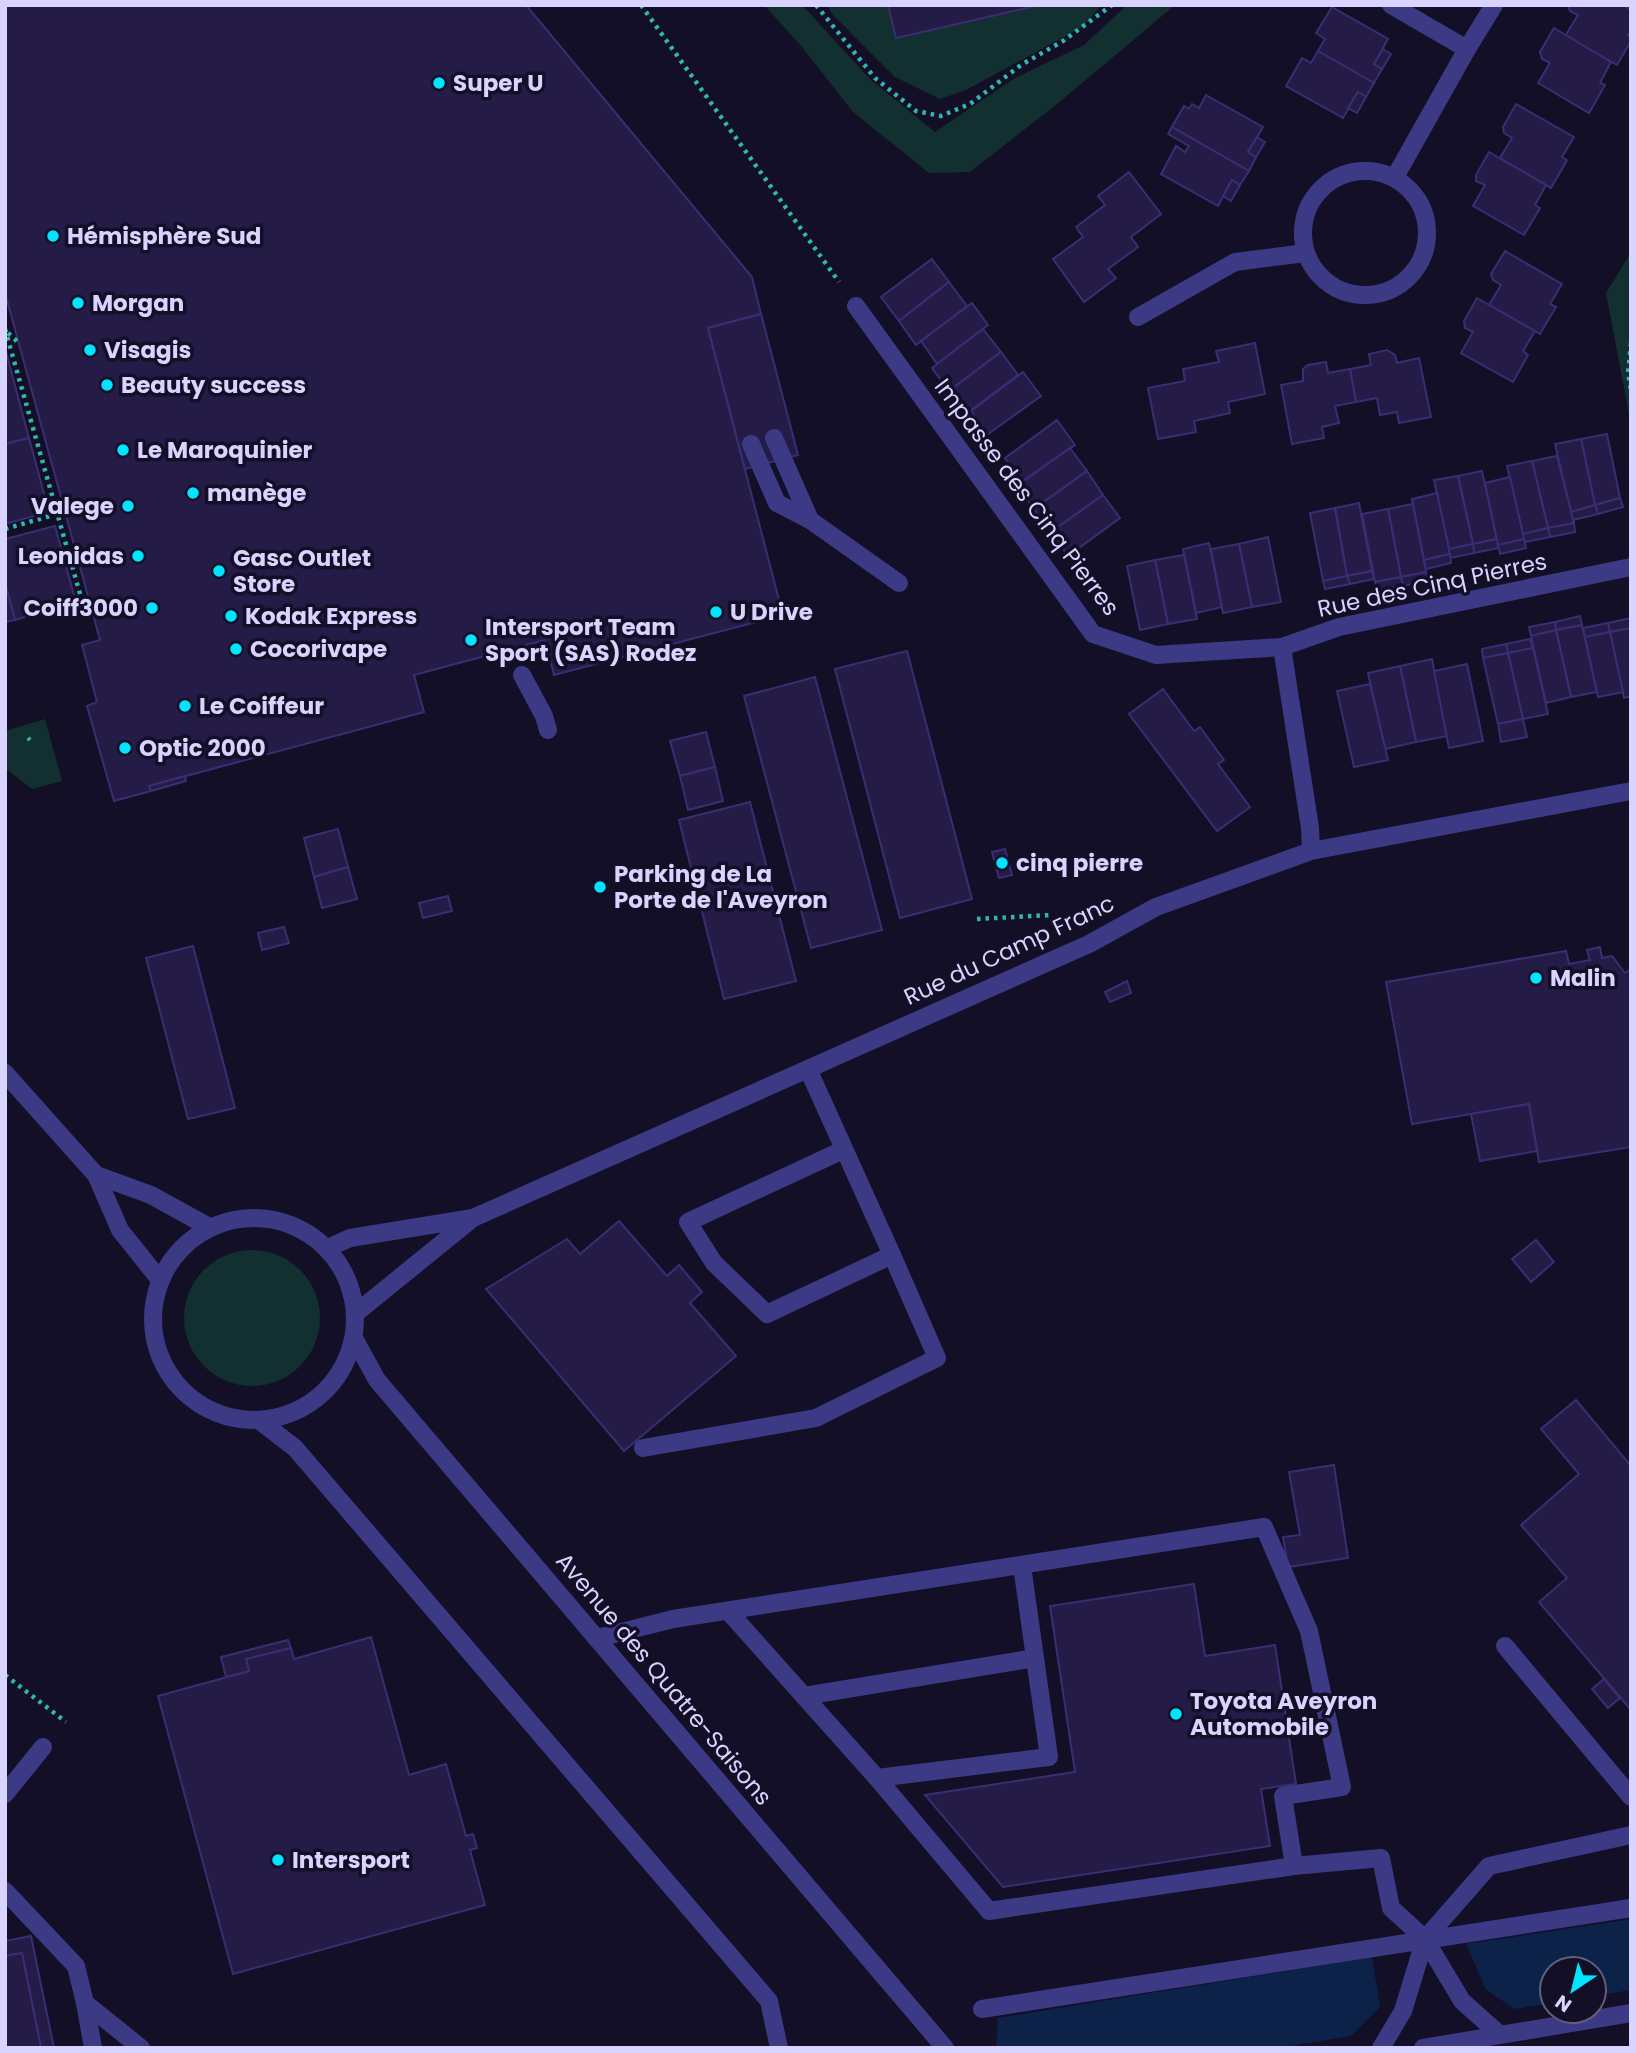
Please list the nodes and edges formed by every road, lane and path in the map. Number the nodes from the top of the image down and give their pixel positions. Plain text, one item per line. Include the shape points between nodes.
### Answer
1 (641, 5) edge
2 (816, 5) edge
3 (1112, 5) edge
4 (1391, 5) edge
5 (1494, 5) edge
6 (1466, 49) junction
7 (1395, 177) junction
8 (1305, 253) junction
9 (856, 306) joint
10 (1138, 317) dead end
11 (5, 331) edge
12 (1631, 343) edge
13 (20, 344) dead end
14 (1631, 390) edge
15 (774, 438) dead end
16 (751, 444) dead end
17 (63, 503) dead end
18 (56, 505) junction
19 (810, 520) junction
20 (5, 530) edge
21 (1631, 567) edge
22 (899, 583) dead end
23 (82, 601) dead end
24 (1282, 648) junction
25 (522, 675) dead end
26 (548, 730) dead end
27 (1631, 791) edge
28 (1311, 851) junction
29 (1051, 915) dead end
30 (977, 919) dead end
31 (808, 1069) junction
32 (5, 1073) edge
33 (843, 1150) junction
34 (96, 1175) junction
35 (473, 1218) junction
36 (209, 1227) junction
37 (328, 1248) junction
38 (892, 1255) junction
39 (160, 1280) junction
40 (356, 1313) junction
41 (354, 1338) junction
42 (260, 1421) junction
43 (643, 1448) dead end
44 (1022, 1566) junction
45 (728, 1611) junction
46 (598, 1639) junction
47 (1505, 1646) dead end
48 (1035, 1658) junction
49 (5, 1675) edge
50 (804, 1696) junction
51 (66, 1722) dead end
52 (43, 1747) dead end
53 (877, 1778) junction
54 (5, 1794) edge
55 (1631, 1797) edge
56 (1631, 1835) edge
57 (1294, 1866) junction
58 (5, 1891) edge
59 (1631, 1908) edge
60 (1425, 1939) junction
61 (85, 2003) junction
62 (982, 2009) dead end
63 (1631, 2013) edge
64 (1500, 2035) junction
65 (93, 2048) edge
66 (141, 2048) edge
67 (779, 2048) edge
68 (945, 2048) edge
69 (1381, 2048) edge
70 (1423, 2048) edge

1 - 9 path
2 - 3 path via 875,78 916,111 941,116 970,104
4 - 6 street
5 - 6 street
6 - 7 street
7 - 8 street via 1349,172 1322,187 1304,217
7 - 8 street via 1423,205 1428,244 1415,273 1386,293 1358,296 1324,281
8 - 10 street via 1235,262
9 - 24 street, Impasse des Cinq Pierres via 1093,634 1156,654
11 - 13 path
11 - 18 path
12 - 14 path
15 - 19 street
16 - 19 street via 778,503
17 - 18 path
18 - 20 path via 50,516
18 - 23 path
19 - 22 street
21 - 24 street, Rue des Cinq Pierres via 1339,627
24 - 28 street
25 - 26 street
27 - 28 street, Rue du Camp Franc
28 - 31 street, Rue du Camp Franc via 1156,907 1089,944
29 - 30 path
31 - 33 street
31 - 35 street, Rue du Camp Franc
32 - 34 street
33 - 38 street
33 - 38 street via 688,1222 714,1264 768,1314
34 - 36 street via 151,1195
34 - 39 street via 120,1230
35 - 37 street, Rue du Camp Franc via 350,1238
35 - 40 street, Rue du Camp Franc
36 - 37 street via 246,1217 273,1219 298,1227
36 - 39 street via 189,1240
37 - 40 street via 352,1289
38 - 43 street via 937,1358 816,1418
39 - 42 street via 152,1322 157,1351 170,1377 190,1398 223,1416
40 - 41 street
41 - 42 street via 346,1363 331,1386 287,1415
41 - 46 street, Avenue des Quatre-Saisons via 377,1380
42 - 67 street via 295,1448 769,2001
44 - 45 street
44 - 48 street
44 - 57 street via 1264,1527 1309,1630 1342,1787 1283,1796
45 - 46 street via 673,1619
45 - 50 street
46 - 68 street, Avenue des Quatre-Saisons
47 - 55 street
48 - 50 street
48 - 53 street via 1049,1757
49 - 51 path
50 - 53 street
52 - 54 street
53 - 57 street via 989,1911
56 - 60 street via 1489,1866
57 - 60 street via 1381,1858 1391,1908
58 - 61 street via 76,1966
59 - 60 street
60 - 62 street
60 - 64 street via 1462,2001
60 - 69 street via 1403,2011
61 - 65 street
61 - 66 street
63 - 64 street
64 - 70 street

